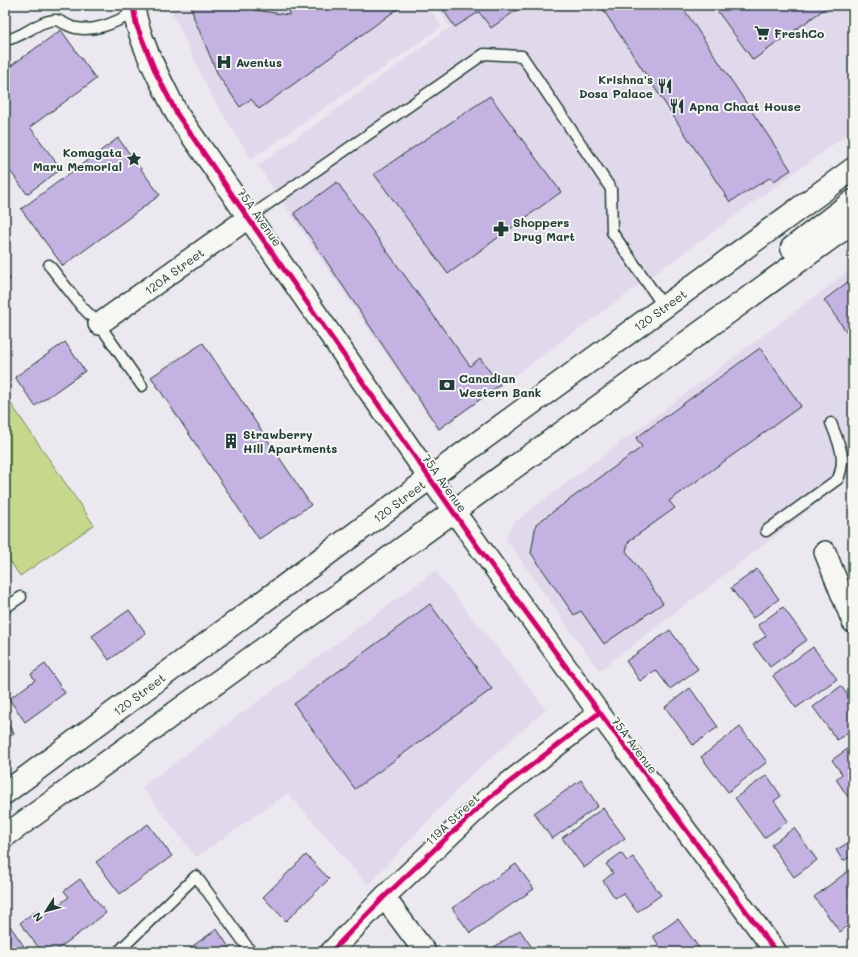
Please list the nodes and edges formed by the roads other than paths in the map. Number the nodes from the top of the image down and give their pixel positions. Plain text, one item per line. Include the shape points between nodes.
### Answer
1 (133, 9) edge
2 (5, 40) edge
3 (853, 169) edge
4 (853, 201) edge
5 (248, 218) junction
6 (853, 222) edge
7 (49, 265) dead end
8 (766, 285) junction
9 (664, 307) junction
10 (99, 324) junction
11 (142, 386) dead end
12 (831, 423) dead end
13 (430, 478) junction
14 (454, 512) junction
15 (766, 531) dead end
16 (825, 552) dead end
17 (21, 597) dead end
18 (5, 608) edge
19 (853, 622) edge
20 (599, 713) junction
21 (5, 794) edge
22 (5, 836) edge
23 (384, 897) junction
24 (118, 952) edge
25 (251, 952) edge
26 (331, 952) edge
27 (425, 952) edge
28 (776, 952) edge

1 - 2 lane via 112,24 91,30 74,28 56,20 15,39
1 - 5 main road, 75A Avenue via 136,24 156,73 177,114
3 - 9 main road, 120 Street
4 - 8 main road via 786,252
5 - 9 lane via 484,54 522,56 611,189 612,232
5 - 10 street, 120A Street
5 - 13 main road, 75A Avenue
6 - 8 main road
7 - 10 lane via 81,306
8 - 14 main road
9 - 13 main road, 120 Street
10 - 11 lane
12 - 15 lane via 841,449 842,468 838,479
13 - 14 street, 75A Avenue
13 - 21 main road, 120 Street
14 - 20 street, 75A Avenue
14 - 22 main road
16 - 19 street
17 - 18 lane
20 - 23 street, 119A Street via 489,798
20 - 28 street, 75A Avenue
23 - 26 street, 119A Street
23 - 27 street
24 - 25 lane via 196,876

